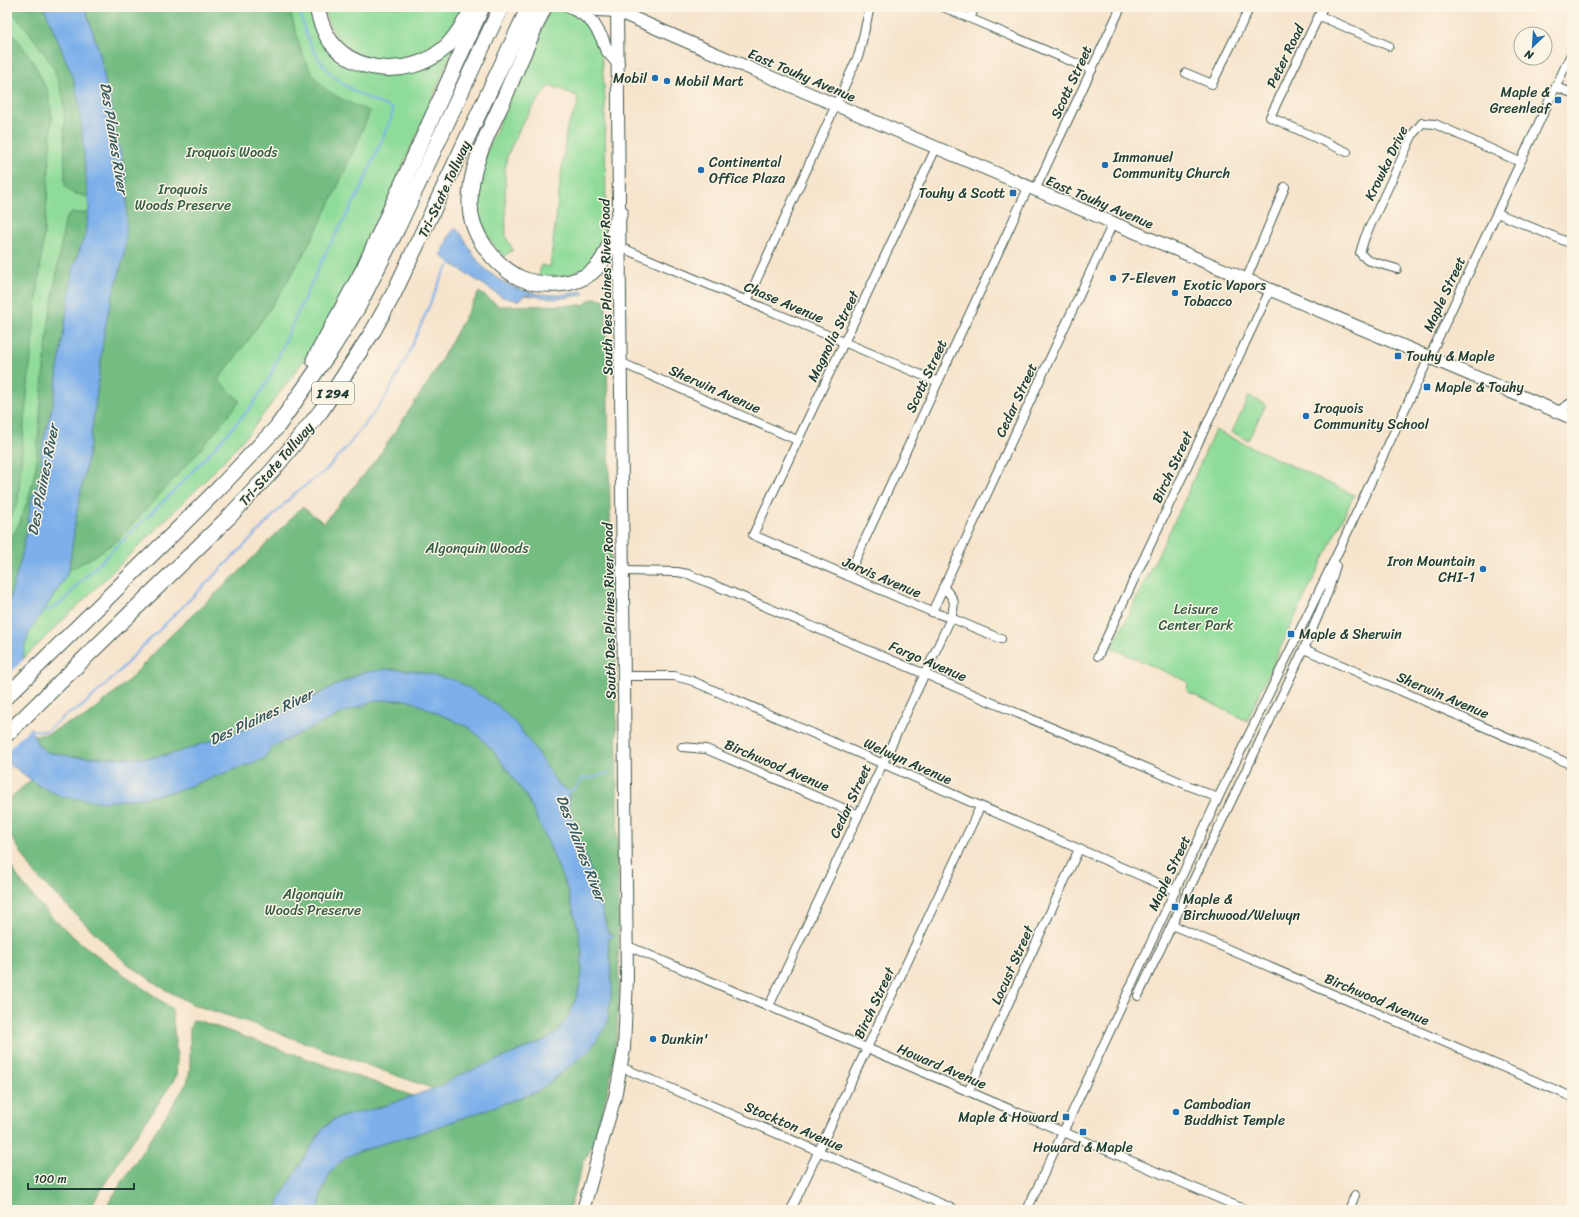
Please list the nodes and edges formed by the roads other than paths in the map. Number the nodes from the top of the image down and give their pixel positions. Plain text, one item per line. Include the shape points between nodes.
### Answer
1 (317, 7) edge
2 (474, 7) edge
3 (482, 7) edge
4 (501, 7) edge
5 (529, 7) edge
6 (544, 7) edge
7 (570, 7) edge
8 (590, 7) edge
9 (870, 7) edge
10 (943, 7) edge
11 (975, 7) edge
12 (1121, 7) edge
13 (1250, 7) edge
14 (1323, 7) edge
15 (615, 8) edge
16 (1320, 16) junction
17 (970, 18) junction
18 (1389, 46) dead end
19 (1572, 52) edge
20 (618, 63) junction
21 (1092, 70) junction
22 (1186, 73) dead end
23 (1556, 86) junction
24 (1572, 94) edge
25 (836, 106) junction
26 (936, 148) junction
27 (1347, 152) dead end
28 (1520, 162) junction
29 (1285, 187) dead end
30 (1032, 189) junction
31 (620, 212) junction
32 (1497, 213) junction
33 (1113, 223) junction
34 (1572, 244) edge
35 (620, 247) junction
36 (1397, 269) dead end
37 (1246, 280) junction
38 (1270, 290) junction
39 (747, 301) junction
40 (845, 342) junction
41 (1428, 358) junction
42 (622, 363) junction
43 (938, 382) junction
44 (294, 402) junction
45 (1572, 402) edge
46 (1557, 412) junction
47 (1572, 418) edge
48 (798, 440) junction
49 (754, 535) joint
50 (1340, 548) junction
51 (623, 571) junction
52 (848, 576) junction
53 (943, 587) junction
54 (932, 612) junction
55 (951, 618) junction
56 (1001, 639) dead end
57 (1304, 649) junction
58 (1098, 656) dead end
59 (925, 673) junction
60 (625, 676) junction
61 (7, 696) edge
62 (7, 734) edge
63 (682, 747) dead end
64 (882, 763) junction
65 (1572, 765) edge
66 (1218, 798) junction
67 (980, 807) junction
68 (859, 815) junction
69 (1079, 849) junction
70 (1176, 891) junction
71 (1172, 925) junction
72 (628, 946) junction
73 (1138, 996) dead end
74 (768, 1006) junction
75 (867, 1048) junction
76 (621, 1067) junction
77 (968, 1092) junction
78 (1572, 1097) edge
79 (1064, 1132) junction
80 (819, 1151) junction
81 (1355, 1195) dead end
82 (583, 1210) edge
83 (791, 1210) edge
84 (956, 1210) edge
85 (1027, 1210) edge
86 (1246, 1210) edge
87 (1348, 1210) edge

1 - 2 highway via 327,37 340,51 358,62 392,69 423,62 441,52
3 - 44 highway via 364,268
4 - 44 highway, Tri-State Tollway / I 294 via 398,227 358,306
5 - 62 highway, Tri-State Tollway / I 294 via 393,295 374,331 321,411 273,470 228,518
6 - 31 highway via 481,148 470,192 475,228 488,251 507,270 536,283 564,284 585,277 600,264
7 - 20 main road via 593,23 606,49
8 - 15 main road, East Touhy Avenue via 597,10
9 - 25 street via 859,54
10 - 17 street
11 - 17 street
12 - 21 street, Scott Street
13 - 22 street via 1212,84
14 - 16 street, Peter Road
15 - 20 main road, South Des Plaines River Road
15 - 25 main road, East Touhy Avenue
16 - 18 street
16 - 27 street, Peter Road via 1270,117
17 - 21 street
19 - 23 street, Maple Street
20 - 31 main road, South Des Plaines River Road
21 - 30 street, Scott Street
23 - 24 street
23 - 28 street, Maple Street
25 - 26 main road, East Touhy Avenue
25 - 39 street
26 - 30 main road, East Touhy Avenue
26 - 40 street, Magnolia Street
28 - 32 street, Maple Street
28 - 36 street, Krowka Drive via 1435,124 1422,123 1413,134 1360,253 1367,260
29 - 37 street
30 - 33 main road, East Touhy Avenue
30 - 43 street, Scott Street
31 - 35 main road, South Des Plaines River Road
32 - 34 street
32 - 41 street, Maple Street
33 - 37 main road, East Touhy Avenue
33 - 53 street, Cedar Street
35 - 39 street, Chase Avenue
35 - 42 main road, South Des Plaines River Road
37 - 38 main road, East Touhy Avenue
38 - 41 main road, East Touhy Avenue
38 - 58 street, Birch Street
39 - 40 street, Chase Avenue
40 - 43 street, Chase Avenue
40 - 48 street, Magnolia Street
41 - 46 main road, East Touhy Avenue
41 - 50 street, Maple Street
42 - 48 street, Sherwin Avenue
42 - 51 main road, South Des Plaines River Road
43 - 52 street, Scott Street
44 - 61 highway, Tri-State Tollway / I 294 via 277,427 221,486
45 - 46 street
46 - 47 main road, East Touhy Avenue
48 - 49 street, Magnolia Street
49 - 52 street, Jarvis Avenue
50 - 57 street, Maple Street via 1328,592
50 - 66 street, Maple Street
51 - 59 street, Fargo Avenue via 688,574
51 - 60 main road, South Des Plaines River Road
52 - 54 street, Jarvis Avenue
53 - 54 street, Cedar Street
53 - 55 street, Cedar Street via 952,596 955,604
54 - 55 street, Jarvis Avenue
55 - 56 street, Jarvis Avenue
55 - 59 street, Cedar Street
57 - 65 street, Sherwin Avenue
57 - 71 street, Maple Street
59 - 64 street, Cedar Street
59 - 66 street, Fargo Avenue
60 - 64 street, Welwyn Avenue via 674,676 690,680
60 - 72 main road, South Des Plaines River Road
63 - 68 street, Birchwood Avenue via 706,749
64 - 67 street, Welwyn Avenue
64 - 68 street, Cedar Street
66 - 70 street, Maple Street
67 - 69 street, Welwyn Avenue
67 - 75 street, Birch Street
68 - 74 street, Cedar Street
69 - 70 street, Welwyn Avenue
69 - 77 street, Locust Street
70 - 79 street, Maple Street
71 - 73 street, Maple Street
71 - 78 street, Birchwood Avenue
72 - 74 street, Howard Avenue
72 - 76 main road, South Des Plaines River Road
74 - 75 street, Howard Avenue
75 - 77 street, Howard Avenue
75 - 80 street, Birch Street
76 - 80 street, Stockton Avenue
76 - 82 main road, South Des Plaines River Road via 610,1117
77 - 79 street, Howard Avenue
79 - 85 street, Maple Street
79 - 86 street, Howard Avenue
80 - 83 street, Birch Street
80 - 84 street, Stockton Avenue
81 - 87 street

